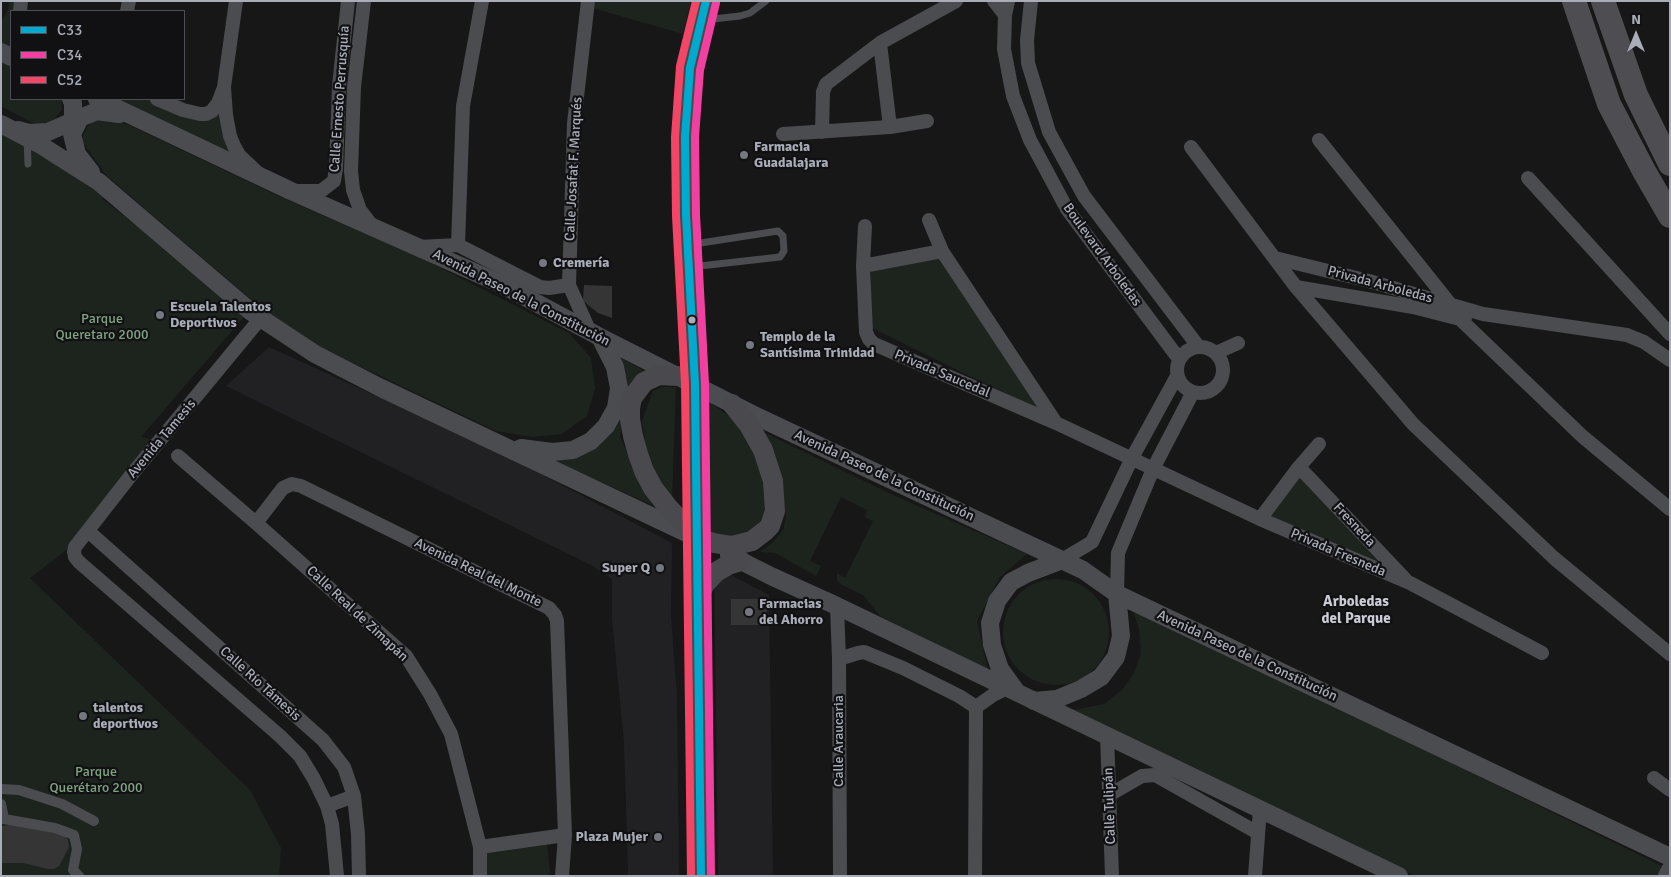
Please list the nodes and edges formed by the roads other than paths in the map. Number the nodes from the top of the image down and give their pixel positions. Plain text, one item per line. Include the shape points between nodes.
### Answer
1 (236, 1) edge
2 (348, 1) edge
3 (364, 1) edge
4 (482, 1) edge
5 (588, 1) edge
6 (706, 1) edge
7 (766, 1) edge
8 (956, 1) edge
9 (994, 1) edge
10 (1030, 1) edge
11 (1574, 1) edge
12 (1603, 1) edge
13 (1007, 8) edge
14 (701, 21) junction
15 (880, 43) junction
16 (224, 87) junction
17 (72, 100) edge
18 (99, 100) edge
19 (159, 100) edge
20 (134, 116) junction
21 (927, 121) dead end
22 (2, 125) edge
23 (890, 128) junction
24 (822, 132) junction
25 (1049, 132) junction
26 (783, 134) dead end
27 (27, 138) junction
28 (1030, 140) junction
29 (1319, 140) dead end
30 (1191, 147) dead end
31 (28, 164) dead end
32 (1670, 164) edge
33 (262, 176) junction
34 (1528, 178) dead end
35 (98, 182) junction
36 (291, 190) junction
37 (1670, 216) edge
38 (929, 220) dead end
39 (864, 226) dead end
40 (373, 227) junction
41 (458, 245) junction
42 (687, 246) junction
43 (418, 247) junction
44 (942, 251) junction
45 (1275, 258) junction
46 (863, 266) junction
47 (689, 268) junction
48 (569, 285) junction
49 (1296, 288) junction
50 (1450, 305) junction
51 (1484, 314) junction
52 (260, 320) junction
53 (1460, 320) junction
54 (1670, 334) edge
55 (595, 335) junction
56 (1238, 343) dead end
57 (1198, 346) junction
58 (1216, 353) junction
59 (1179, 359) junction
60 (1670, 360) edge
61 (1177, 376) junction
62 (687, 380) junction
63 (1193, 392) junction
64 (732, 404) junction
65 (1056, 423) junction
66 (1319, 444) dead end
67 (503, 446) junction
68 (178, 456) dead end
69 (1132, 458) junction
70 (1299, 467) junction
71 (1153, 469) junction
72 (1670, 509) edge
73 (1260, 520) junction
74 (256, 522) junction
75 (88, 531) junction
76 (697, 538) junction
77 (741, 560) junction
78 (1062, 560) junction
79 (79, 562) joint
80 (1410, 584) junction
81 (1117, 594) junction
82 (698, 597) junction
83 (837, 606) junction
84 (1542, 653) dead end
85 (1670, 654) edge
86 (839, 659) junction
87 (1012, 691) junction
88 (1033, 701) junction
89 (976, 708) junction
90 (1107, 735) junction
91 (1654, 778) dead end
92 (1, 789) edge
93 (1670, 790) edge
94 (1109, 795) junction
95 (1, 796) edge
96 (354, 796) junction
97 (1, 804) edge
98 (327, 806) junction
99 (1260, 809) junction
100 (94, 821) dead end
101 (1258, 833) junction
102 (565, 835) junction
103 (480, 847) junction
104 (1670, 857) edge
105 (1670, 870) edge
106 (1379, 871) edge
107 (79, 876) edge
108 (337, 876) edge
109 (359, 876) edge
110 (480, 876) edge
111 (562, 876) edge
112 (701, 876) edge
113 (840, 876) edge
114 (975, 876) edge
115 (1112, 876) edge
116 (1255, 876) edge
117 (1399, 876) edge
118 (1667, 876) edge

1 - 16 street
2 - 36 street, Calle Ernesto Perrusquía via 334,181 321,191
3 - 40 street, Calle Ernesto Perrusquía via 354,87 351,171 360,210
4 - 41 street via 463,106
5 - 48 street, Calle Josafat F. Marqués via 574,123
6 - 14 main road
7 - 14 lane via 750,13
8 - 15 street
9 - 13 street
10 - 25 street, Boulevard Arboledas via 1028,63
11 - 37 highway via 1609,104
12 - 32 highway via 1636,95
13 - 28 street, Boulevard Arboledas via 1004,49 1013,96
14 - 42 main road via 690,68 685,137
15 - 23 street
15 - 24 street via 826,84
16 - 19 street via 218,103 206,114 183,110
16 - 33 street via 234,146
17 - 22 street via 73,120 48,132 29,133
18 - 20 street, Avenida Paseo de la Constitución
20 - 33 street, Avenida Paseo de la Constitución
20 - 35 street via 97,111 80,118 72,134 75,147
21 - 23 street
22 - 27 street
23 - 24 street
24 - 26 street
25 - 28 street
25 - 57 street, Boulevard Arboledas via 1084,196
27 - 31 lane
27 - 35 street
28 - 59 street, Boulevard Arboledas via 1067,209
29 - 50 street
30 - 45 street
33 - 36 street, Avenida Paseo de la Constitución
34 - 54 street
35 - 52 street
36 - 40 street, Avenida Paseo de la Constitución
38 - 44 street
39 - 46 street, Privada Saucedal
40 - 43 street, Avenida Paseo de la Constitución
41 - 43 street
41 - 48 street via 540,286
42 - 47 main road
42 - 47 lane via 778,231 783,236 784,251 780,257
43 - 55 street, Avenida Paseo de la Constitución via 500,284
44 - 46 street
44 - 65 street
45 - 49 street
45 - 50 street, Privada Arboledas
46 - 65 street, Privada Saucedal via 866,332 874,344
47 - 62 main road
48 - 55 street, Calle Josafat F. Marqués
49 - 53 street, Privada Arboledas via 1413,307
49 - 85 street via 1413,424 1554,558
50 - 51 street, Privada Arboledas
50 - 53 street
51 - 53 street, Privada Arboledas
51 - 60 street, Privada Arboledas via 1627,335
52 - 67 street via 323,358
52 - 75 street, Avenida Tamesis
53 - 72 street via 1582,436
55 - 62 street, Avenida Paseo de la Constitución
55 - 67 street via 615,367 619,388 612,418 599,434 582,446 562,452
56 - 58 street
57 - 58 street via 1208,347
57 - 59 street via 1187,350
58 - 63 street via 1223,363 1223,376 1206,392
59 - 61 street
61 - 63 street via 1183,386
61 - 69 street
62 - 64 street, Avenida Paseo de la Constitución
62 - 76 main road
62 - 76 main road via 659,375 644,382 632,398 630,419 638,454 653,488
63 - 71 street
64 - 76 main road via 763,450 773,481 774,518 766,531 745,543 732,546
64 - 78 street, Avenida Paseo de la Constitución
65 - 69 street, Privada Saucedal
66 - 70 street
67 - 76 street
68 - 74 street, Calle Real de Zimapán
69 - 71 street, Privada Fresneda
69 - 78 street via 1092,542
70 - 73 street
70 - 80 street, Fresneda
71 - 73 street, Privada Fresneda
71 - 81 street via 1118,553
73 - 80 street, Privada Fresneda
74 - 102 street, Avenida Real del Monte via 283,488 292,484 301,486 549,608 557,622
74 - 103 street, Calle Real de Zimapán via 406,656 451,734
75 - 79 street, Avenida Tamesis via 75,547 75,557
75 - 96 street, Calle Río Támesis via 323,740 344,767
76 - 77 street
76 - 82 main road
77 - 82 main road via 716,572
77 - 83 street
78 - 81 street, Avenida Paseo de la Constitución via 1083,570
78 - 87 street via 1011,582 997,601 990,623 992,645
79 - 98 street, Calle Río Támesis via 280,736 300,756
80 - 84 street, Privada Fresneda
81 - 88 street via 1121,636 1116,657 1101,677 1058,699
81 - 104 street, Avenida Paseo de la Constitución
82 - 112 main road
83 - 86 street, Calle Araucaria
83 - 87 street
86 - 89 street via 864,652 903,668
86 - 113 street, Calle Araucaria
87 - 88 street
87 - 89 street via 993,694
88 - 90 street
89 - 114 street
90 - 94 street, Calle Tulipán
90 - 99 street
91 - 93 street
92 - 95 street
92 - 100 street via 19,790 62,804
94 - 101 street via 1142,776 1155,775
94 - 115 street, Calle Tulipán
96 - 98 street
96 - 109 street, Calle Río Támesis
97 - 107 street via 4,820 55,828 74,835 77,849 73,870
98 - 108 street, Calle Río Támesis
99 - 101 street
99 - 106 street
101 - 116 street
102 - 103 street
102 - 111 street, Avenida Real del Monte
103 - 110 street, Calle Real de Zimapán
105 - 118 street
106 - 117 street

